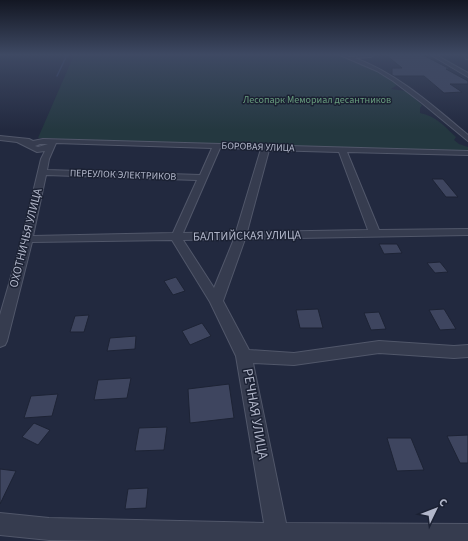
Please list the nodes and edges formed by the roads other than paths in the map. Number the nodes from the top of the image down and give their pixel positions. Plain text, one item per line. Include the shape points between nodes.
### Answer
1 (395, 80) edge
2 (0, 138) edge
3 (468, 139) edge
4 (52, 143) junction
5 (33, 144) junction
6 (218, 146) junction
7 (266, 147) junction
8 (342, 149) junction
9 (468, 153) edge
10 (41, 155) junction
11 (42, 172) junction
12 (204, 178) junction
13 (468, 232) edge
14 (375, 234) junction
15 (241, 235) junction
16 (176, 238) junction
17 (27, 239) junction
18 (216, 301) junction
19 (0, 341) edge
20 (468, 351) edge
21 (244, 356) junction
22 (0, 524) edge
23 (277, 534) junction
24 (468, 535) edge

1 - 3 street
2 - 5 street
4 - 5 street, БОРОВАЯ УЛИЦА
4 - 6 street, БОРОВАЯ УЛИЦА
4 - 10 street, ОХОТНИЧЬЯ УЛИЦА
5 - 10 street
6 - 7 street, БОРОВАЯ УЛИЦА
6 - 12 street
7 - 8 street, БОРОВАЯ УЛИЦА
7 - 15 street
8 - 9 street, БОРОВАЯ УЛИЦА
8 - 14 street
10 - 11 street, ОХОТНИЧЬЯ УЛИЦА
11 - 12 street, ПЕРЕУЛОК ЭЛЕКТРИКОВ
11 - 17 street, ОХОТНИЧЬЯ УЛИЦА
12 - 16 street
13 - 14 street, БАЛТИЙСКАЯ УЛИЦА
14 - 15 street, БАЛТИЙСКАЯ УЛИЦА
15 - 16 street, БАЛТИЙСКАЯ УЛИЦА
15 - 18 street
16 - 17 street, БАЛТИЙСКАЯ УЛИЦА
16 - 18 street, РЕЧНАЯ УЛИЦА
17 - 19 street, ОХОТНИЧЬЯ УЛИЦА
18 - 21 street, РЕЧНАЯ УЛИЦА
20 - 21 street via 379,347 294,359
21 - 23 street, РЕЧНАЯ УЛИЦА
22 - 23 street via 48,529
23 - 24 street

